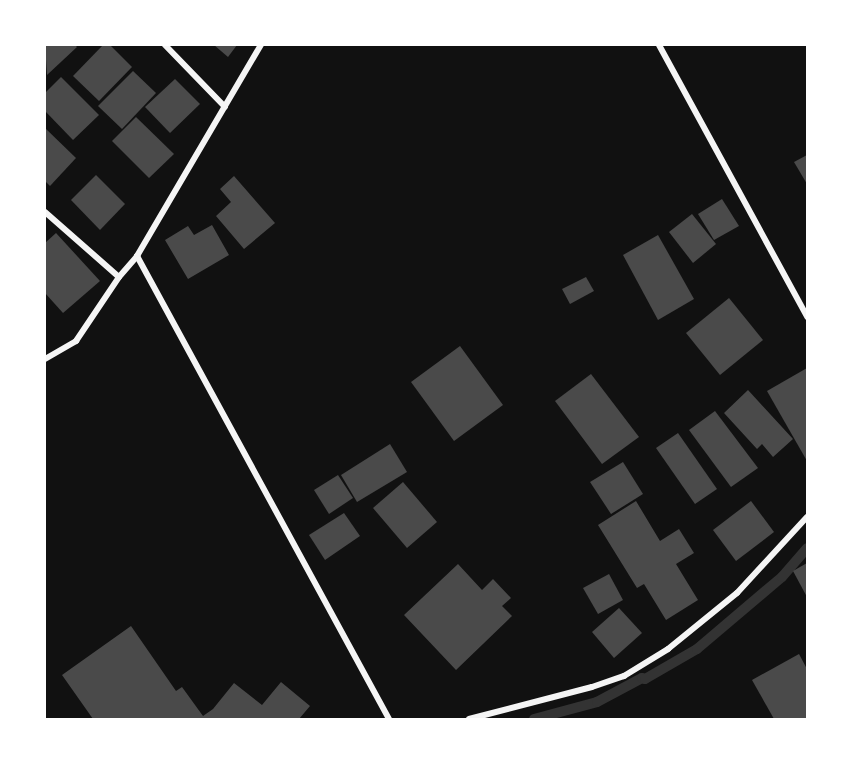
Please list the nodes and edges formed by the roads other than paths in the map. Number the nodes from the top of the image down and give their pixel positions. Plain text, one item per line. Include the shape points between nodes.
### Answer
1 (165, 45) edge
2 (261, 45) edge
3 (659, 45) edge
4 (225, 107) junction
5 (45, 212) edge
6 (137, 256) junction
7 (119, 277) junction
8 (807, 317) edge
9 (45, 359) edge
10 (807, 518) edge
11 (389, 719) edge
12 (470, 719) edge

1 - 4 street
2 - 4 street
3 - 8 street
4 - 6 street
5 - 7 street
6 - 7 street
6 - 11 street
7 - 9 street via 76,341
10 - 12 street via 737,593 651,660 624,676 592,687

